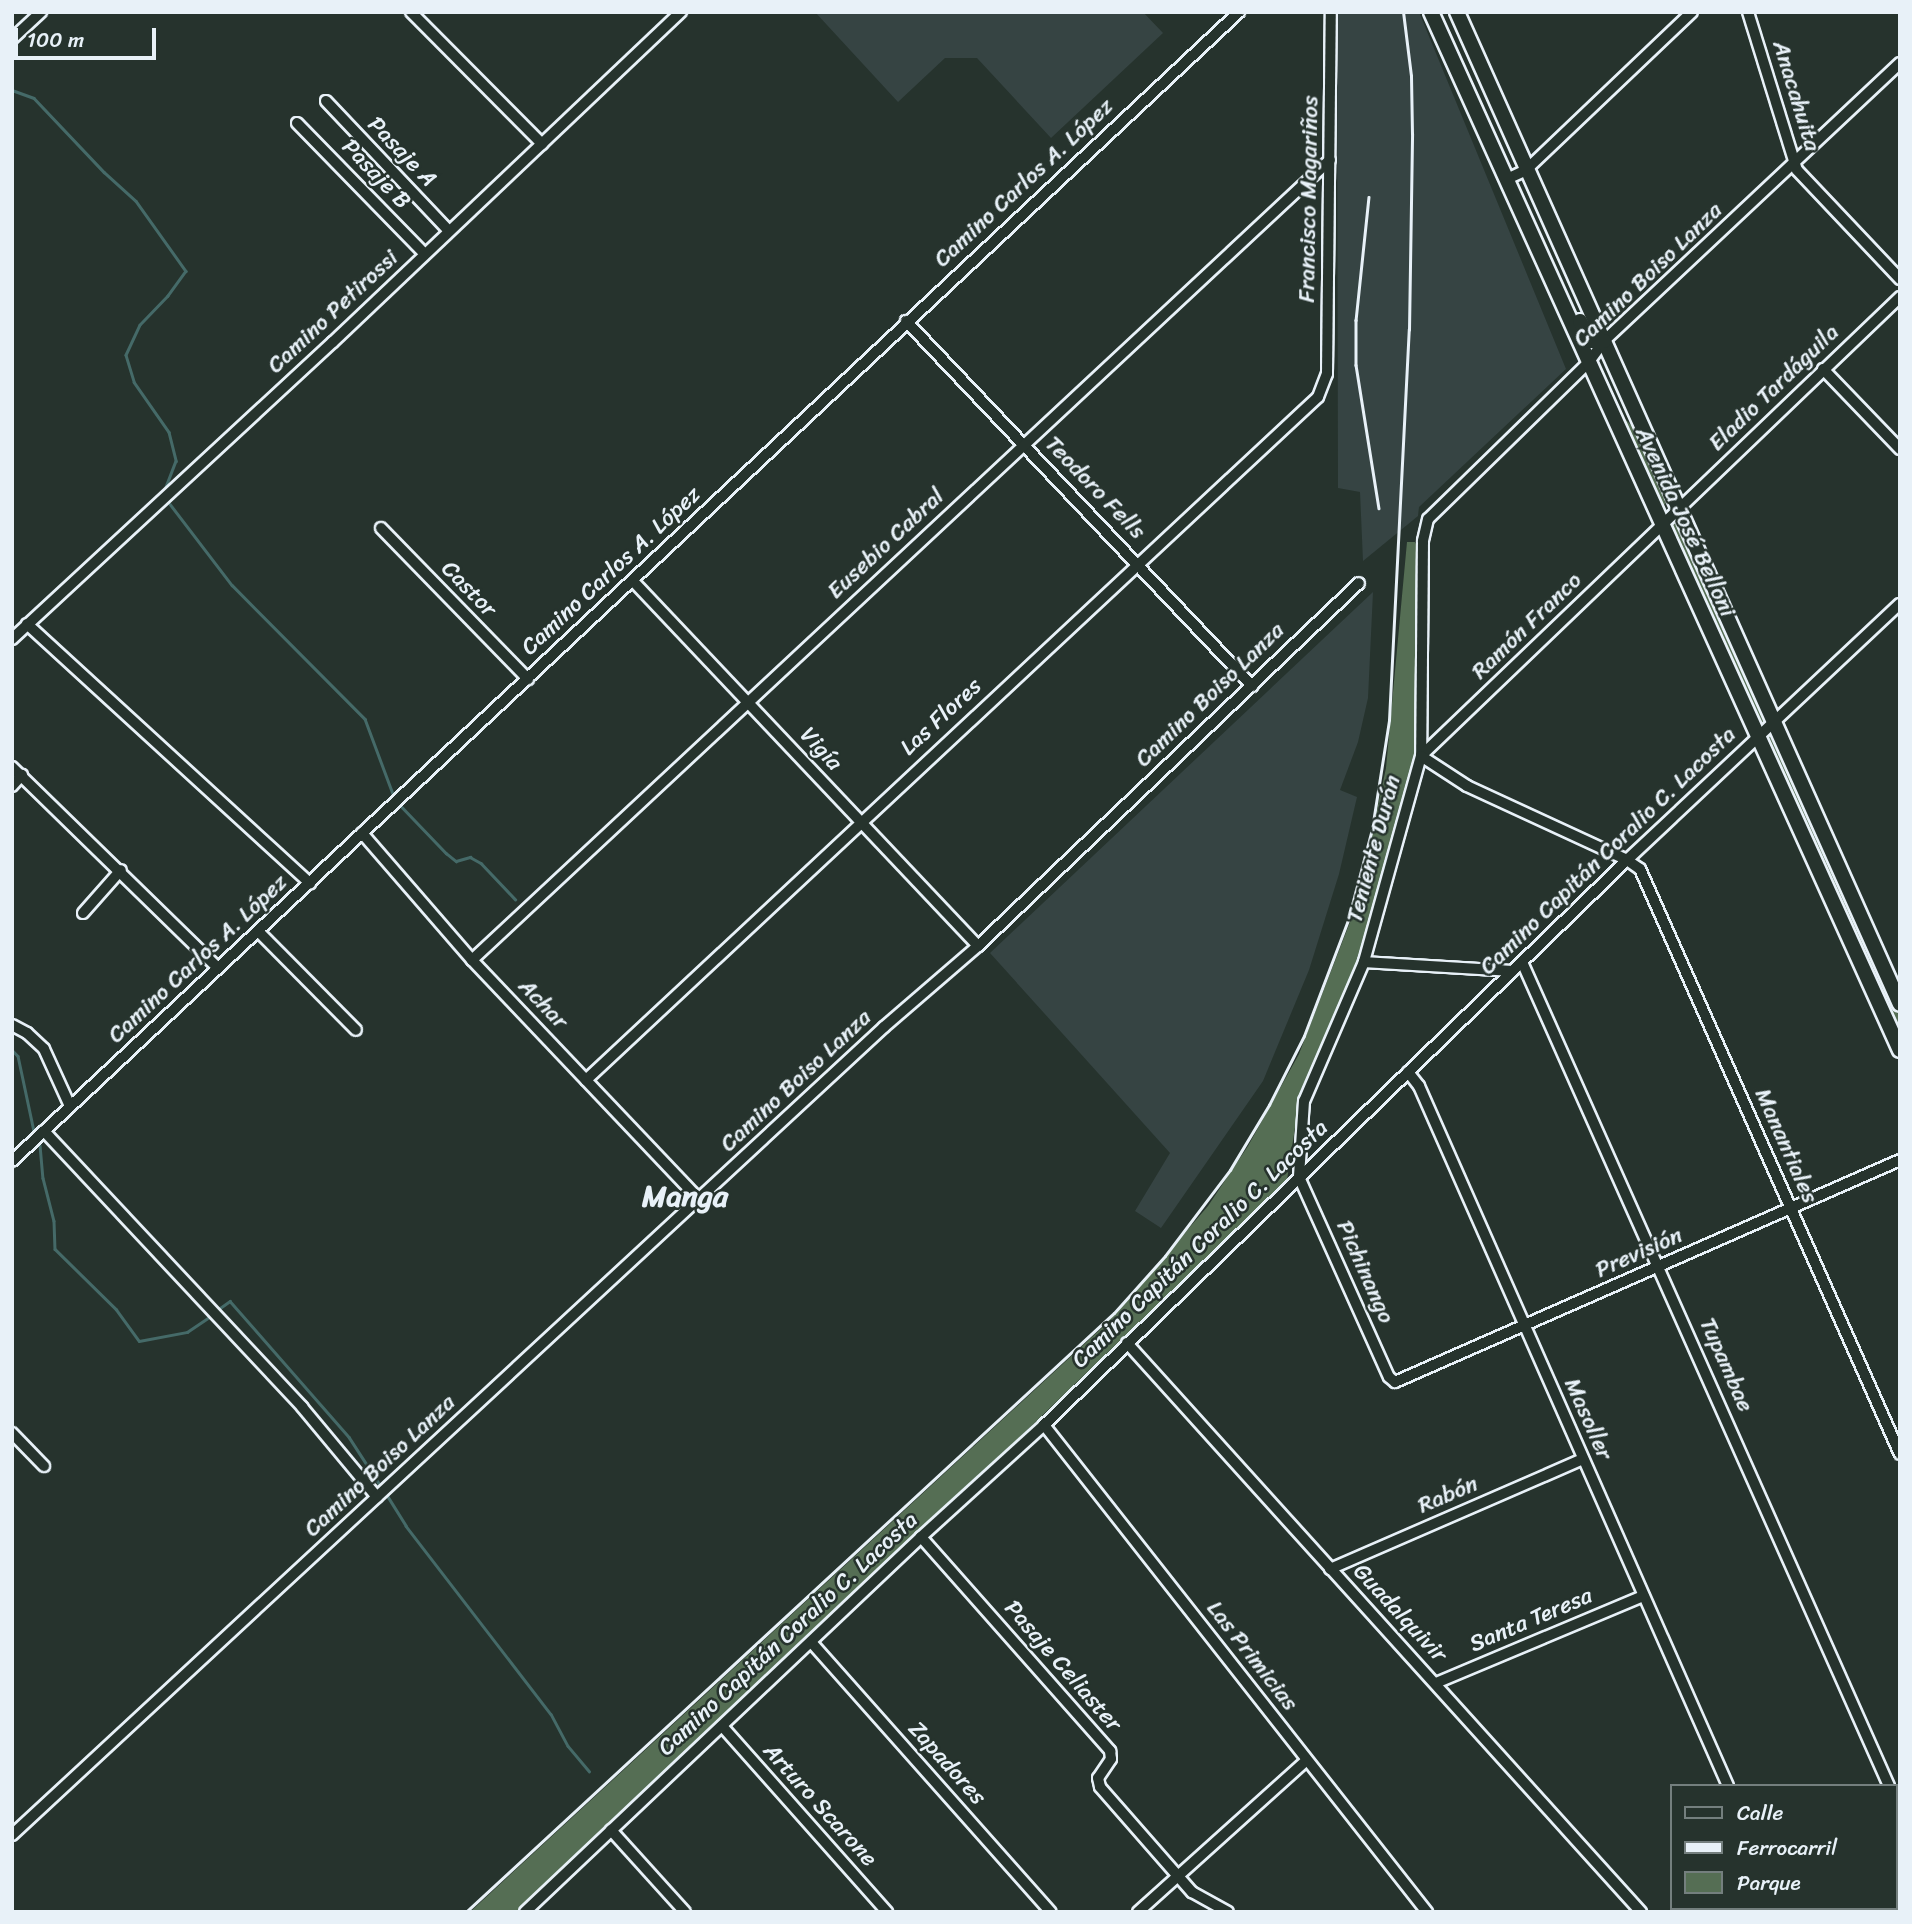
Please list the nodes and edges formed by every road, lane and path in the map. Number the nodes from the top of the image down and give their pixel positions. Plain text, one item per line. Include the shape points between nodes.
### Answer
1 (41, 12) edge
2 (411, 12) edge
3 (681, 12) edge
4 (1239, 12) edge
5 (1331, 12) edge
6 (1431, 12) edge
7 (1692, 12) edge
8 (1748, 12) edge
9 (1460, 13) edge
10 (12, 39) edge
11 (1900, 64) edge
12 (326, 101) dead end
13 (297, 122) dead end
14 (542, 144) junction
15 (1330, 160) junction
16 (1794, 164) junction
17 (1526, 170) junction
18 (1507, 179) junction
19 (449, 231) junction
20 (425, 254) junction
21 (1549, 271) junction
22 (1900, 279) edge
23 (1900, 297) edge
24 (906, 321) junction
25 (1604, 341) junction
26 (1588, 363) junction
27 (1823, 369) junction
28 (1324, 386) joint
29 (1635, 414) junction
30 (1024, 445) junction
31 (1900, 449) edge
32 (1677, 510) junction
33 (1428, 519) joint
34 (1661, 526) junction
35 (381, 528) dead end
36 (1137, 563) junction
37 (633, 581) junction
38 (1359, 583) dead end
39 (1900, 604) edge
40 (27, 624) junction
41 (12, 639) edge
42 (528, 680) junction
43 (1252, 685) junction
44 (748, 702) junction
45 (1774, 722) junction
46 (1759, 736) junction
47 (1421, 756) junction
48 (12, 766) edge
49 (22, 775) junction
50 (12, 786) edge
51 (862, 823) junction
52 (362, 833) junction
53 (1627, 860) junction
54 (121, 870) junction
55 (310, 883) junction
56 (83, 913) dead end
57 (258, 931) junction
58 (978, 946) junction
59 (471, 960) junction
60 (1364, 962) junction
61 (1521, 962) junction
62 (218, 968) junction
63 (1512, 971) junction
64 (1900, 1004) edge
65 (12, 1025) edge
66 (356, 1030) dead end
67 (1900, 1050) edge
68 (1408, 1072) junction
69 (586, 1080) junction
70 (70, 1106) junction
71 (44, 1131) junction
72 (1900, 1160) edge
73 (12, 1161) edge
74 (1299, 1177) junction
75 (699, 1199) junction
76 (1790, 1208) junction
77 (1659, 1267) junction
78 (1524, 1327) junction
79 (1127, 1343) junction
80 (1395, 1382) joint
81 (1044, 1425) junction
82 (12, 1433) edge
83 (1900, 1454) edge
84 (1583, 1459) junction
85 (44, 1466) dead end
86 (377, 1497) junction
87 (921, 1537) junction
88 (1330, 1569) junction
89 (1643, 1595) junction
90 (811, 1642) junction
91 (1436, 1683) junction
92 (722, 1726) junction
93 (1307, 1760) junction
94 (1727, 1784) edge
95 (1888, 1784) edge
96 (611, 1830) junction
97 (12, 1835) edge
98 (1177, 1877) junction
99 (525, 1912) edge
100 (685, 1912) edge
101 (887, 1912) edge
102 (1051, 1912) edge
103 (1138, 1912) edge
104 (1228, 1912) edge
105 (1427, 1912) edge
106 (1641, 1912) edge

1 - 10 street
2 - 14 street
3 - 14 street, Camino Petirossi
4 - 24 street, Camino Carlos A. López
5 - 15 street, Francisco Magariños
6 - 18 main road, Avenida José Belloni
7 - 17 street
8 - 16 street, Anacahuita
9 - 17 main road, Avenida José Belloni
11 - 16 street, Camino Boiso Lanza
12 - 19 street, Pasaje A
13 - 20 street, Pasaje B
14 - 19 street, Camino Petirossi
15 - 28 street, Francisco Magariños via 1328,374
15 - 30 street, Eusebio Cabral
16 - 22 street, Anacahuita
16 - 25 street, Camino Boiso Lanza
17 - 18 street
17 - 25 main road, Avenida José Belloni
18 - 21 main road, Avenida José Belloni
19 - 20 street, Camino Petirossi
20 - 40 street, Camino Petirossi
21 - 25 main road via 1564,285 1587,337 1593,343
21 - 26 main road, Avenida José Belloni
23 - 27 street, Eladio Tardáguila
24 - 30 street, Teodoro Fells
24 - 37 street, Camino Carlos A. López
25 - 26 street, Camino Boiso Lanza
25 - 29 main road, Avenida José Belloni
26 - 29 main road via 1596,360 1605,365 1620,398
26 - 33 street, Camino Boiso Lanza
26 - 34 main road, Avenida José Belloni
27 - 31 street
27 - 32 street, Eladio Tardáguila
28 - 36 street, Las Flores via 1318,397
29 - 32 main road, Avenida José Belloni
30 - 36 street, Teodoro Fells
30 - 44 street, Eusebio Cabral
32 - 34 street, Eladio Tardáguila
32 - 45 main road, Avenida José Belloni
33 - 47 street, Teniente Durán via 1423,541
34 - 46 main road, Avenida José Belloni
34 - 47 street, Ramón Franco
35 - 42 street, Castor
36 - 43 street, Teodoro Fells
36 - 51 street, Las Flores
37 - 42 street, Camino Carlos A. López
37 - 44 street, Vigía
38 - 43 street, Camino Boiso Lanza
39 - 45 street, Camino Capitán Coralio C. Lacosta
40 - 41 street, Camino Petirossi
40 - 55 street
42 - 52 street, Camino Carlos A. López
43 - 58 street, Camino Boiso Lanza
44 - 51 street, Vigía
44 - 59 street, Eusebio Cabral
45 - 46 street, Camino Capitán Coralio C. Lacosta
45 - 64 main road, Avenida José Belloni
46 - 53 street, Camino Capitán Coralio C. Lacosta
46 - 67 main road, Avenida José Belloni
47 - 53 street via 1468,786
47 - 60 street, Teniente Durán
48 - 49 street
49 - 50 street
49 - 54 street
51 - 58 street, Vigía
51 - 69 street, Las Flores
52 - 55 street, Camino Carlos A. López
52 - 59 street, Achar
53 - 61 street, Camino Capitán Coralio C. Lacosta
53 - 76 street, Manantiales via 1640,869
54 - 56 street
54 - 62 street
55 - 57 street, Camino Carlos A. López
57 - 62 street, Camino Carlos A. López
57 - 66 street
58 - 75 street, Camino Boiso Lanza
59 - 69 street, Achar
60 - 63 street
60 - 74 street, Teniente Durán via 1306,1094
61 - 63 street, Camino Capitán Coralio C. Lacosta
61 - 77 street, Tupambae
62 - 70 street, Camino Carlos A. López
63 - 68 street, Camino Capitán Coralio C. Lacosta
65 - 70 street via 44,1049
68 - 74 street, Camino Capitán Coralio C. Lacosta
68 - 78 street, Masoller via 1419,1086
69 - 75 street, Achar
70 - 71 street, Camino Carlos A. López
71 - 73 street, Camino Carlos A. López
71 - 86 street via 302,1407
72 - 76 street, Previsión
74 - 79 street, Camino Capitán Coralio C. Lacosta
74 - 80 street, Pichinango
75 - 86 street, Camino Boiso Lanza
76 - 77 street, Previsión
76 - 83 street, Manantiales
77 - 78 street, Previsión
77 - 95 street, Tupambae
78 - 80 street, Previsión
78 - 84 street, Masoller
79 - 81 street, Camino Capitán Coralio C. Lacosta
79 - 88 street, Guadalquivir
81 - 87 street, Camino Capitán Coralio C. Lacosta
81 - 93 street, Las Primicias
82 - 85 street
84 - 88 street, Rabón
84 - 89 street, Masoller
86 - 97 street, Camino Boiso Lanza
87 - 90 street, Camino Capitán Coralio C. Lacosta
87 - 98 street, Pasaje Celiaster via 1110,1751 1111,1759 1097,1783
88 - 91 street, Guadalquivir
89 - 91 street, Santa Teresa
89 - 94 street, Masoller
90 - 92 street, Camino Capitán Coralio C. Lacosta
90 - 102 street, Zapadores
91 - 106 street, Guadalquivir
92 - 96 street, Camino Capitán Coralio C. Lacosta
92 - 101 street, Arturo Scarone
93 - 98 street
93 - 105 street, Las Primicias
96 - 99 street, Camino Capitán Coralio C. Lacosta
96 - 100 street
98 - 103 street
98 - 104 street, Pasaje Celiaster via 1202,1899

